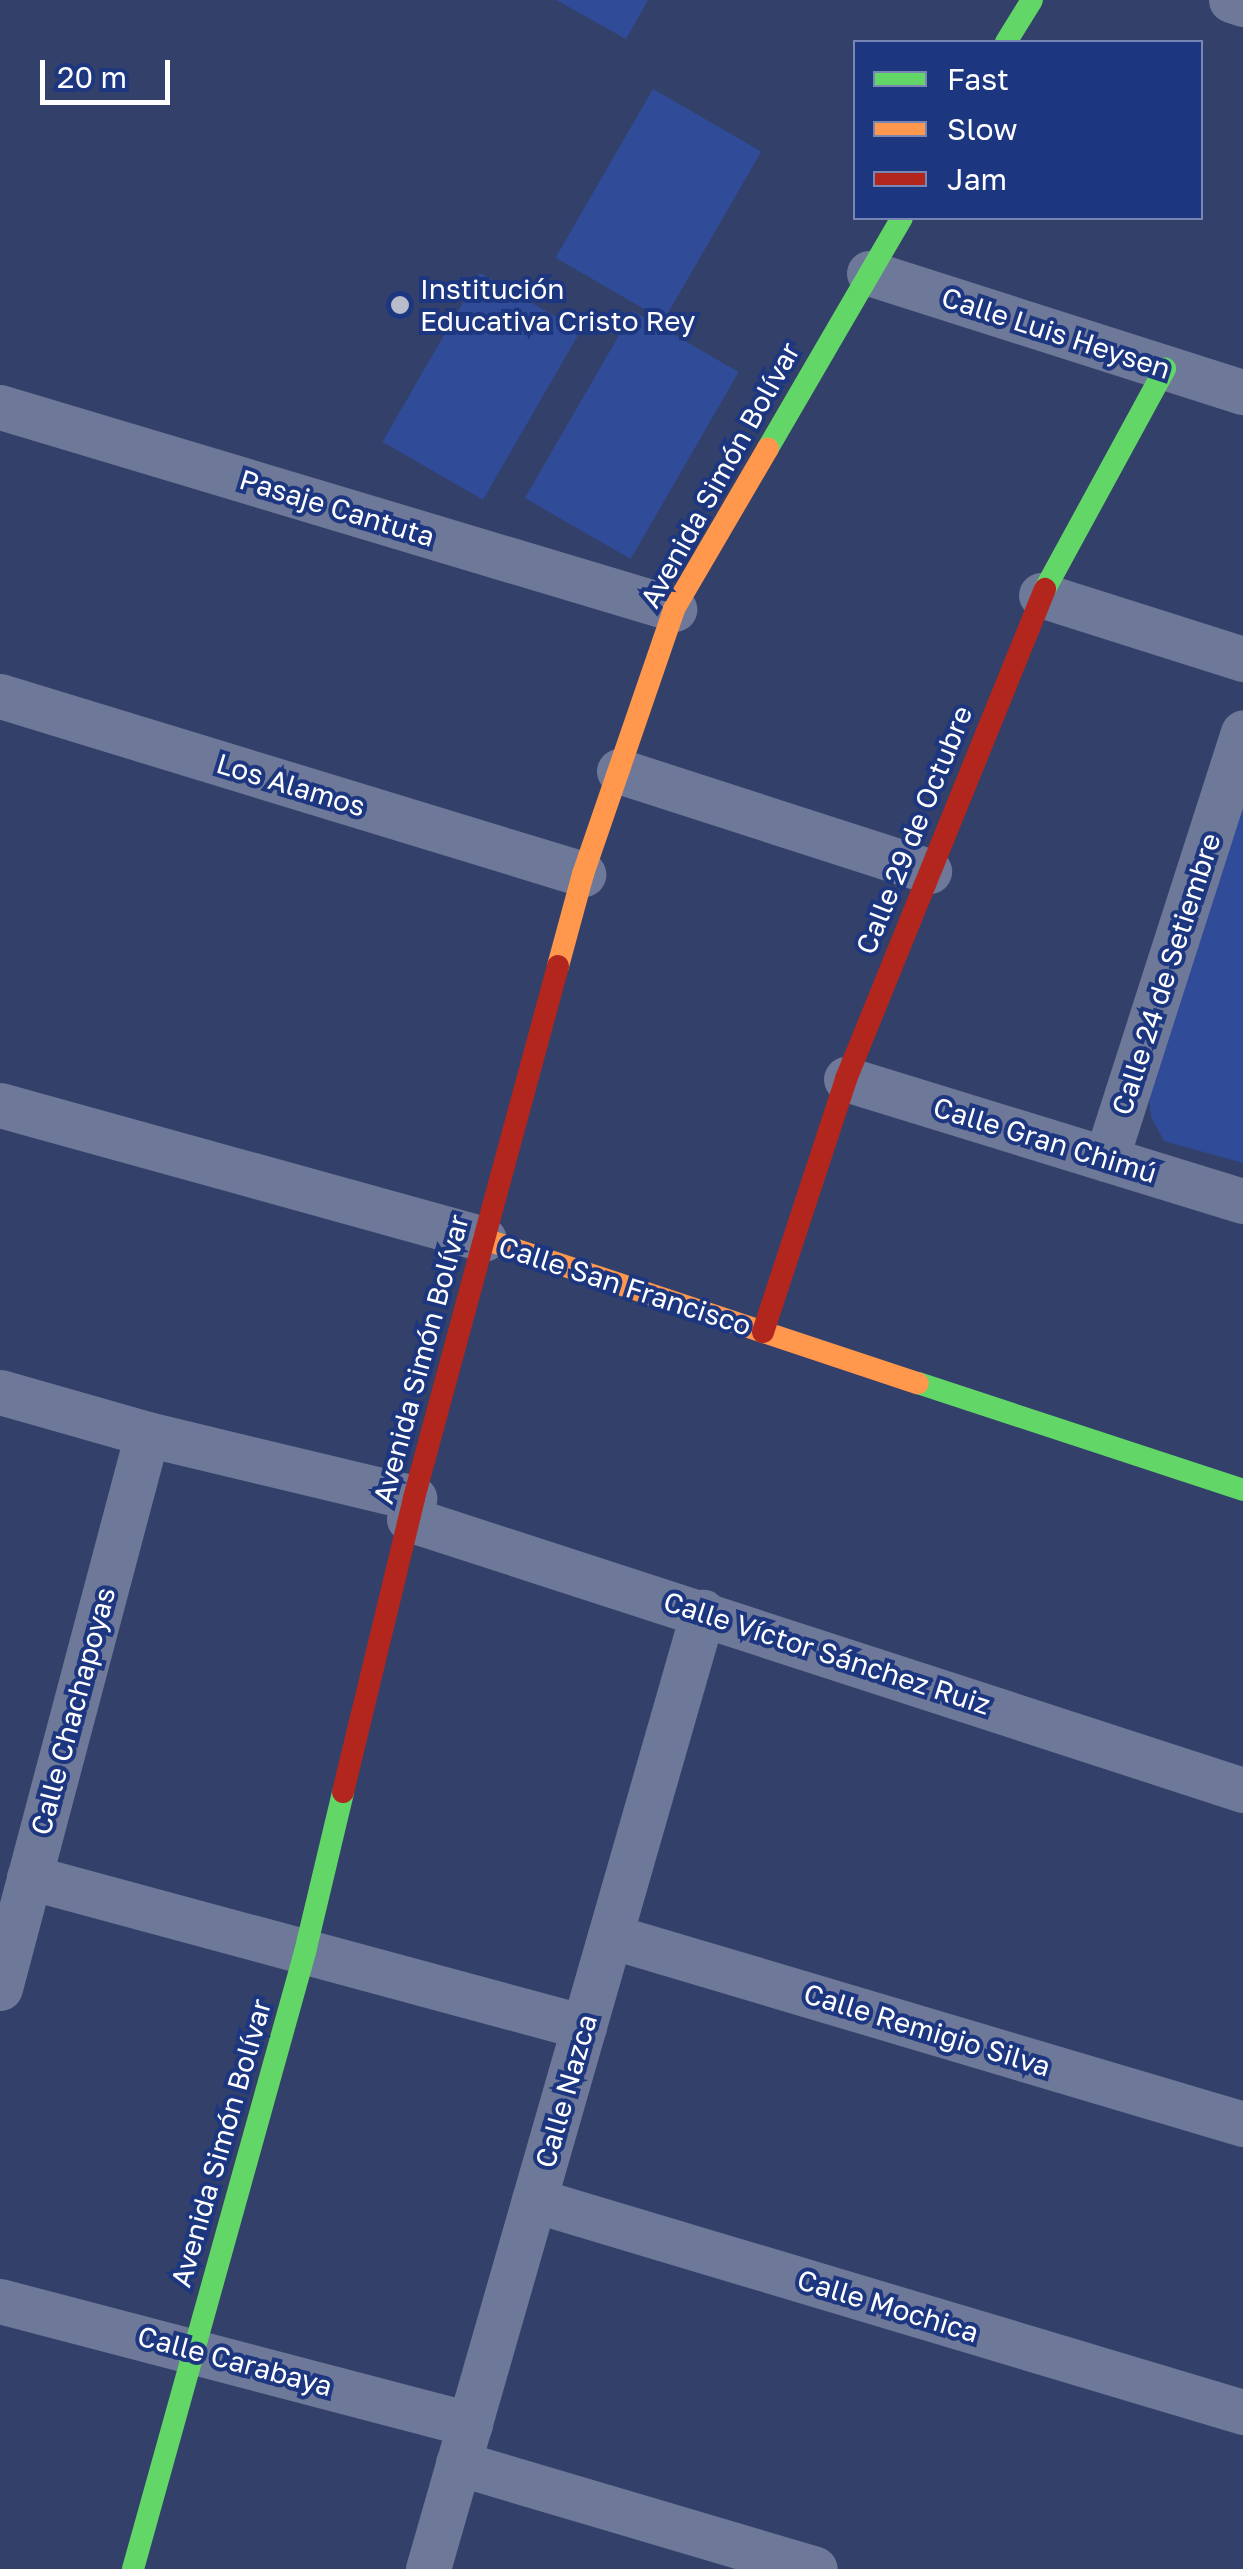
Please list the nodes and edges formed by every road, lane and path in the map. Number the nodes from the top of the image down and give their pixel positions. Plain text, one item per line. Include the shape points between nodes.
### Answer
1 (1032, 0) edge
2 (1231, 0) edge
3 (1243, 4) edge
4 (1007, 40) edge
5 (901, 220) edge
6 (869, 274) junction
7 (1165, 369) junction
8 (1243, 392) edge
9 (0, 408) edge
10 (1041, 595) junction
11 (674, 609) junction
12 (1243, 659) edge
13 (0, 696) edge
14 (1243, 732) edge
15 (618, 771) junction
16 (930, 871) junction
17 (583, 874) junction
18 (846, 1078) junction
19 (0, 1106) edge
20 (1106, 1159) junction
21 (1243, 1201) edge
22 (484, 1239) junction
23 (764, 1332) junction
24 (0, 1392) edge
25 (147, 1434) junction
26 (1243, 1490) edge
27 (412, 1508) junction
28 (703, 1612) junction
29 (1243, 1790) edge
30 (29, 1877) junction
31 (610, 1936) junction
32 (305, 1952) junction
33 (0, 1988) edge
34 (584, 2027) junction
35 (1243, 2124) edge
36 (534, 2200) junction
37 (0, 2301) edge
38 (195, 2350) junction
39 (1243, 2412) edge
40 (464, 2443) junction
41 (724, 2556) edge
42 (132, 2569) edge
43 (428, 2569) edge
44 (815, 2569) edge

1 - 4 street
2 - 3 street
5 - 6 street, Avenida Simón Bolívar
6 - 7 street, Calle Luis Heysen
6 - 11 street, Avenida Simón Bolívar
7 - 8 street, Calle Luis Heysen
7 - 10 street, Calle 29 de Octubre
9 - 11 street, Pasaje Cantuta
10 - 12 street
10 - 16 street, Calle 29 de Octubre
11 - 15 street, Avenida Simón Bolívar
13 - 17 street, Los Alamos
14 - 20 street, Calle 24 de Setiembre
15 - 16 street
15 - 17 street, Avenida Simón Bolívar
16 - 18 street, Calle 29 de Octubre
17 - 22 street, Avenida Simón Bolívar
18 - 20 street, Calle Gran Chimú
18 - 23 street, Calle 29 de Octubre
19 - 22 street, Calle San Francisco
20 - 21 street, Calle Gran Chimú
22 - 23 street, Calle San Francisco
22 - 27 street, Avenida Simón Bolívar
23 - 26 street, Calle San Francisco
24 - 25 street, Calle Víctor Sánchez Ruiz
25 - 27 street, Calle Víctor Sánchez Ruiz
25 - 30 street, Calle Chachapoyas
27 - 28 street, Calle Víctor Sánchez Ruiz
27 - 32 street, Avenida Simón Bolívar
28 - 29 street, Calle Víctor Sánchez Ruiz
28 - 31 street, Calle Nazca
30 - 32 street
30 - 33 street, Calle Chachapoyas
31 - 34 street, Calle Nazca
31 - 35 street, Calle Remigio Silva
32 - 34 street
32 - 38 street, Avenida Simón Bolívar
34 - 36 street, Calle Nazca
36 - 39 street, Calle Mochica
36 - 40 street, Calle Nazca
37 - 38 street, Calle Carabaya
38 - 40 street, Calle Carabaya
38 - 42 street, Avenida Simón Bolívar
40 - 41 street, Calle Carabaya
40 - 43 street, Calle Nazca
41 - 44 street, Calle Carabaya

